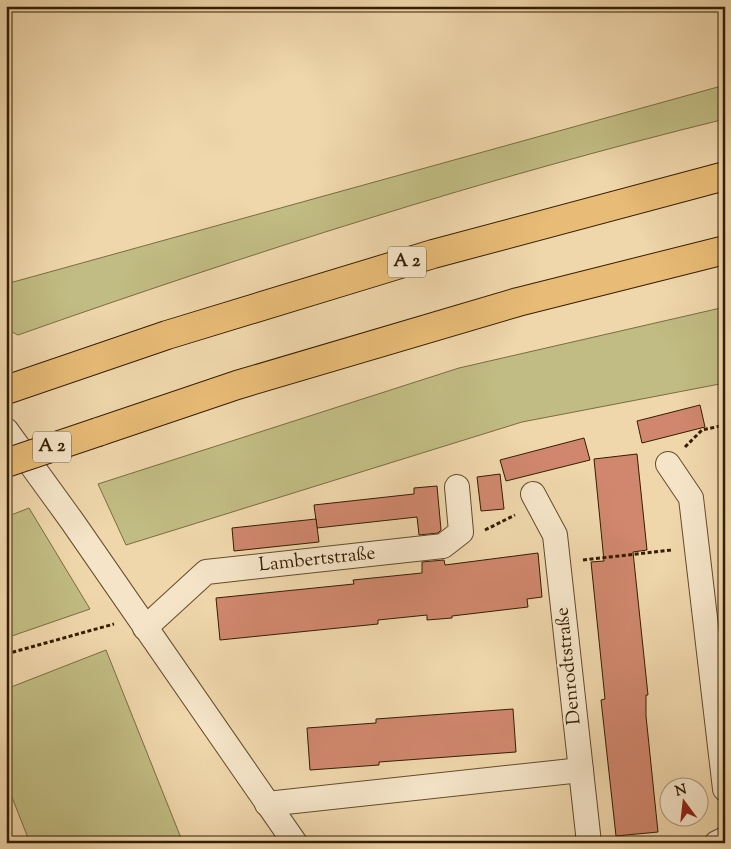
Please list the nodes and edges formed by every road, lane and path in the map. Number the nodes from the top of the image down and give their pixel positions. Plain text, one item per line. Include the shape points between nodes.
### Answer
1 (725, 176) edge
2 (725, 250) edge
3 (6, 390) edge
4 (725, 425) edge
5 (6, 430) edge
6 (6, 463) edge
7 (668, 464) joint
8 (457, 487) dead end
9 (536, 498) joint
10 (461, 532) junction
11 (696, 548) junction
12 (558, 563) junction
13 (141, 623) junction
14 (6, 654) edge
15 (581, 770) junction
16 (725, 789) edge
17 (267, 804) junction
18 (725, 838) edge
19 (295, 843) edge
20 (589, 843) edge
21 (718, 843) edge

1 - 3 highway, A 2 via 433,254 92,359
2 - 6 highway, A 2, bridge via 518,302 237,385
4 - 7 path via 702,430
5 - 13 street
7 - 11 street via 691,498
8 - 10 street
9 - 10 path via 482,532
9 - 12 street, Denrodtstraße via 555,535
10 - 13 street, Lambertstraße via 443,546 206,572
11 - 12 path
11 - 16 street
12 - 15 street, Denrodtstraße
13 - 14 path
13 - 17 street
15 - 17 street
15 - 20 street, Denrodtstraße
17 - 19 street
18 - 21 street

